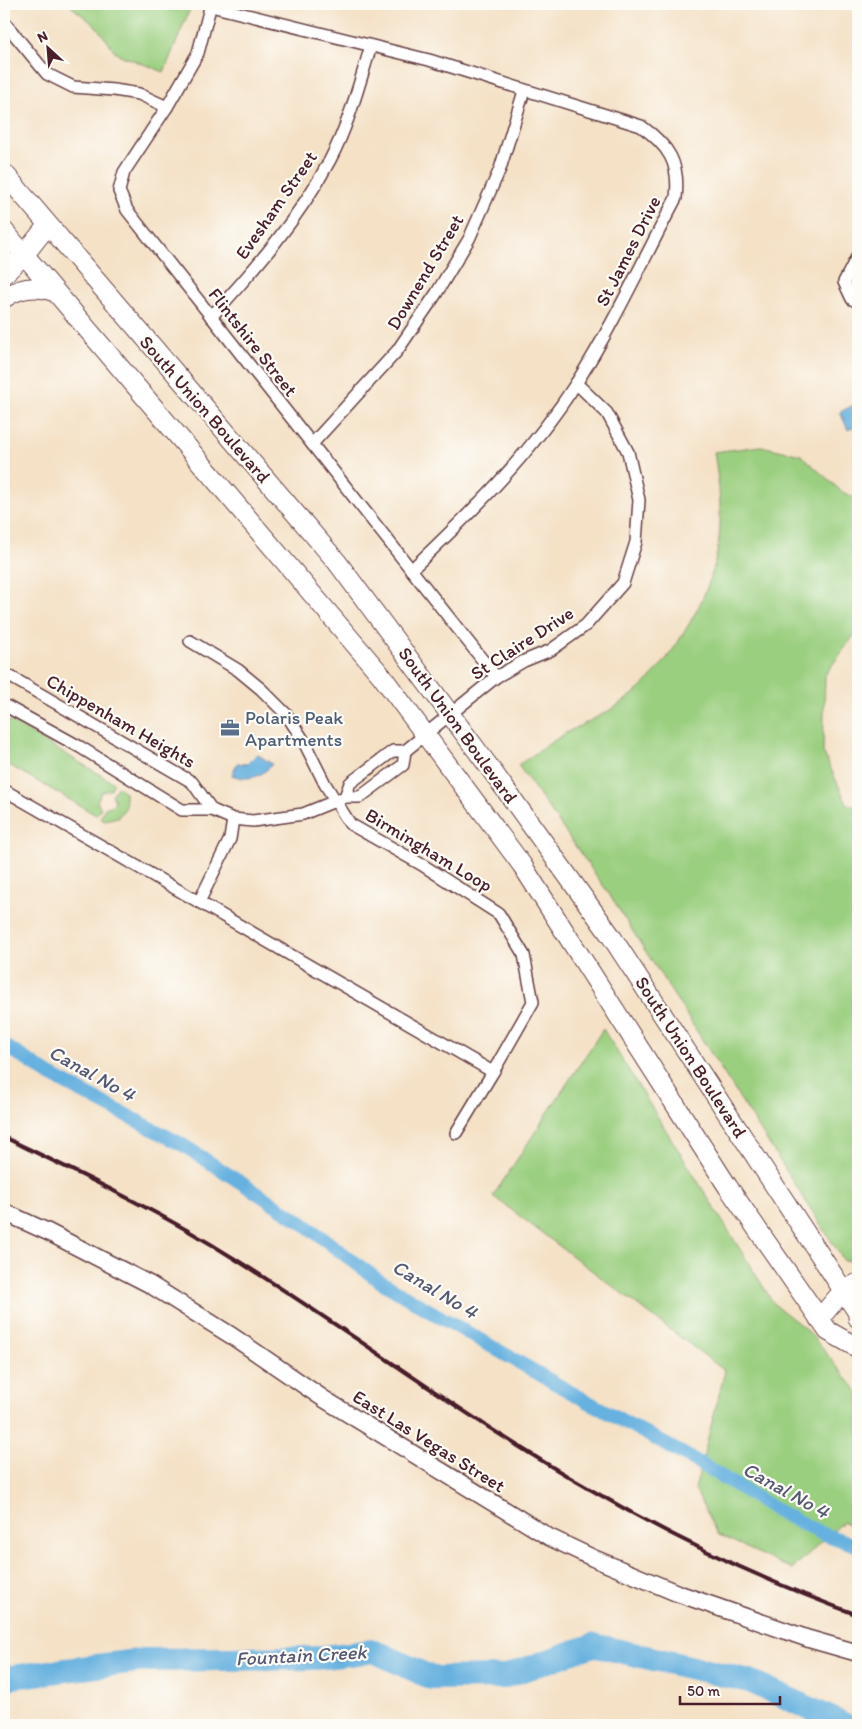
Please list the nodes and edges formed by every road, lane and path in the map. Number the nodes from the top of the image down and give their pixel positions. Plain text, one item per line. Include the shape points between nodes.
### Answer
1 (211, 5) edge
2 (4, 22) edge
3 (371, 46) junction
4 (524, 91) junction
5 (167, 107) junction
6 (4, 173) edge
7 (47, 226) junction
8 (4, 231) edge
9 (15, 252) edge
10 (858, 255) edge
11 (4, 274) edge
12 (55, 292) junction
13 (4, 298) edge
14 (858, 302) edge
15 (211, 317) junction
16 (576, 383) junction
17 (312, 444) junction
18 (411, 570) junction
19 (190, 641) dead end
20 (4, 673) edge
21 (496, 677) junction
22 (4, 705) edge
23 (451, 715) junction
24 (425, 734) junction
25 (405, 751) junction
26 (4, 790) edge
27 (340, 799) junction
28 (212, 810) junction
29 (233, 819) junction
30 (199, 902) junction
31 (493, 1072) junction
32 (456, 1133) dead end
33 (4, 1212) edge
34 (851, 1287) edge
35 (858, 1313) edge
36 (858, 1318) edge
37 (820, 1319) junction
38 (858, 1348) edge
39 (858, 1653) edge

1 - 3 street, St James Drive
1 - 5 street, Flintshire Street via 198,53
2 - 5 street via 47,74 73,87 139,94
3 - 4 street, St James Drive via 429,60
3 - 15 street, Evesham Street via 346,124 330,160 266,256
4 - 16 street, St James Drive via 641,126 661,140 673,160 678,179 676,198
4 - 17 street, Downend Street via 500,169 469,239 436,294 397,352
5 - 15 street, Flintshire Street via 124,172 119,191 127,210
6 - 7 main road, South Union Boulevard
7 - 9 main road
7 - 23 main road, South Union Boulevard via 337,562
8 - 9 main road, South Union Boulevard
9 - 11 main road
9 - 12 main road, South Union Boulevard
10 - 14 street via 844,282 852,299
12 - 13 main road via 33,287
12 - 24 main road, South Union Boulevard via 381,675
15 - 17 street, Flintshire Street
16 - 18 street, St James Drive via 528,448 479,506
16 - 21 street, St Claire Drive via 607,413 628,452 639,500 636,542 623,583 586,626 551,650
17 - 18 street, Flintshire Street
18 - 21 street, Flintshire Street
19 - 27 street, Birmingham Loop via 238,670 286,714
20 - 28 street, Chippenham Heights via 192,782
21 - 23 street, St Claire Drive
22 - 28 street via 182,810
23 - 24 street, St Claire Drive
23 - 34 main road, South Union Boulevard via 611,936
24 - 25 street
24 - 37 main road, South Union Boulevard via 522,865 728,1187
25 - 27 street via 393,752 350,783
25 - 27 street via 403,765 360,797
26 - 30 street
27 - 29 street via 302,814 253,821
27 - 31 street, Birmingham Loop via 350,824 499,914 524,955 533,1002
28 - 29 street
29 - 30 street via 230,838
30 - 31 street
31 - 32 street, Birmingham Loop
33 - 39 street, East Las Vegas Street via 149,1284 324,1399 549,1537 677,1593
34 - 35 main road, South Union Boulevard
34 - 37 main road
35 - 36 main road
35 - 37 main road
37 - 38 main road, South Union Boulevard via 828,1331

